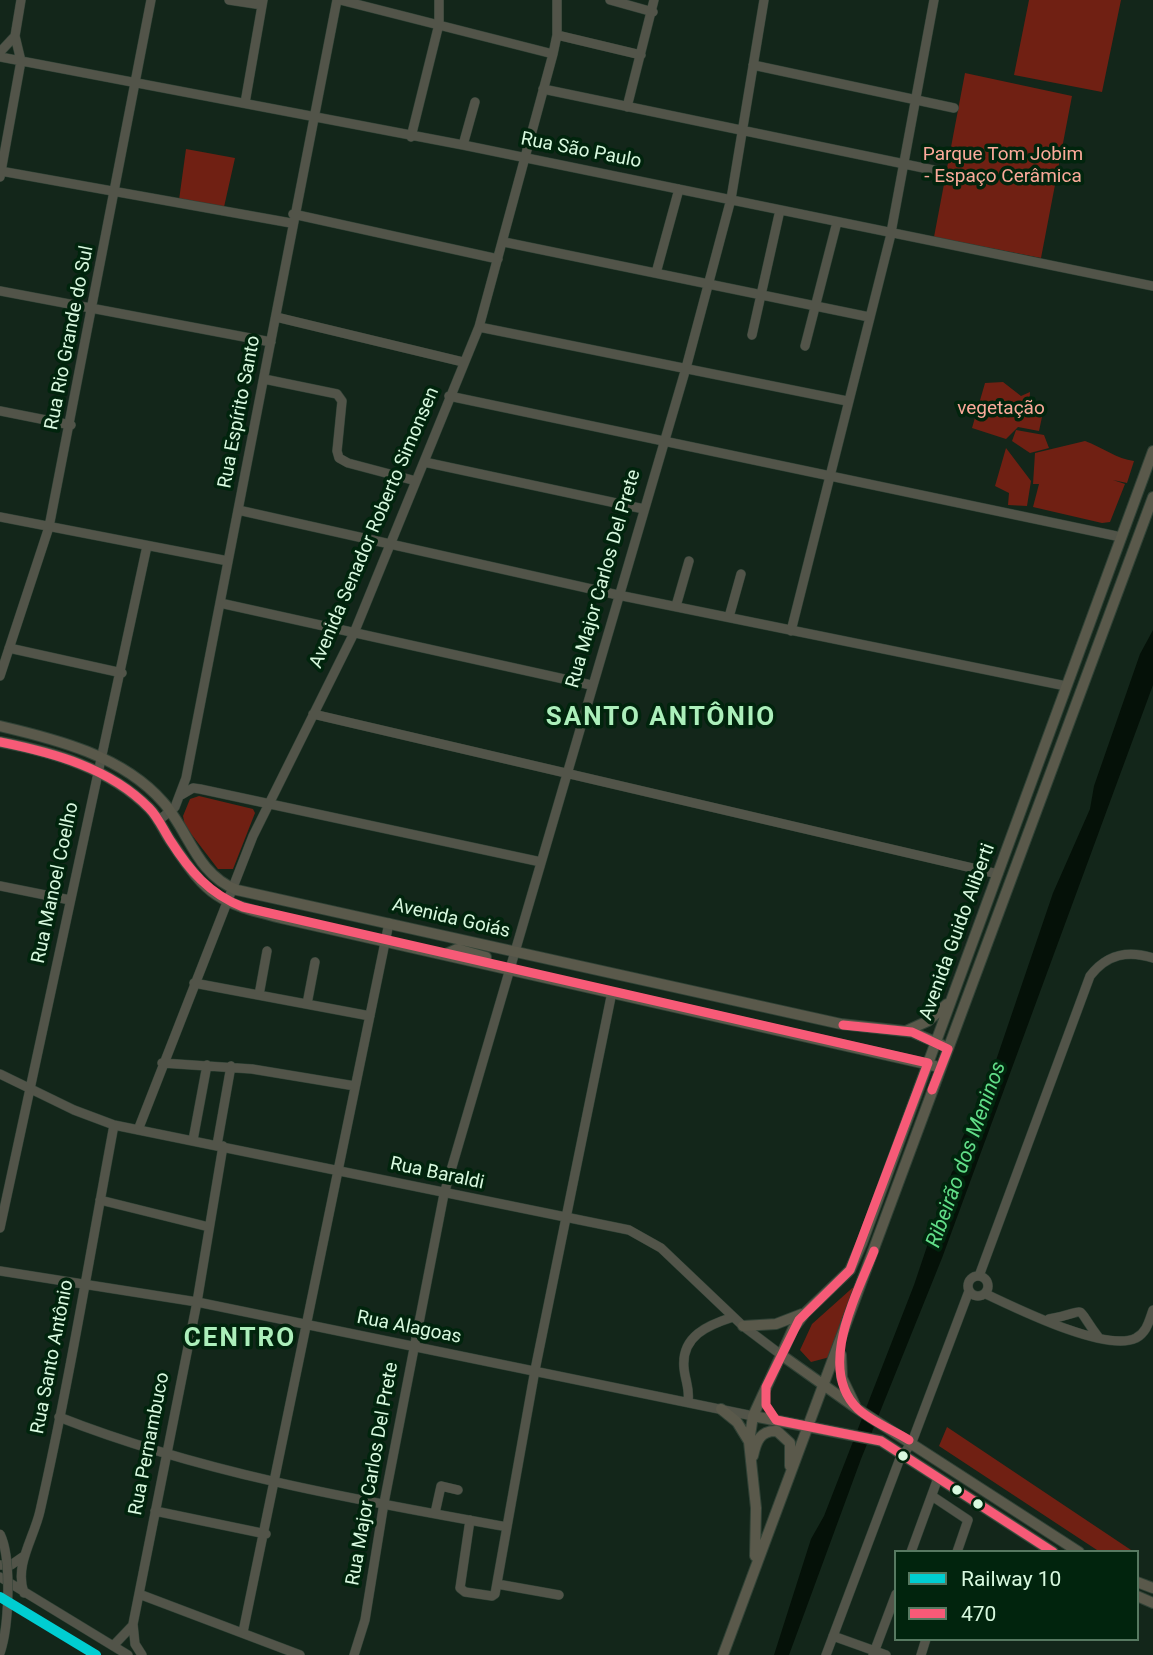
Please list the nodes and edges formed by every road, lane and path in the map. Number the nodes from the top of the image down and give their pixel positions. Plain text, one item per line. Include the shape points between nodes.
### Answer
1 (21, 0) edge
2 (150, 0) edge
3 (229, 0) edge
4 (338, 0) edge
5 (439, 0) edge
6 (557, 0) edge
7 (610, 0) edge
8 (654, 0) edge
9 (764, 0) edge
10 (934, 0) edge
11 (262, 3) edge
12 (653, 12) junction
13 (439, 24) junction
14 (15, 36) junction
15 (557, 36) junction
16 (553, 54) junction
17 (0, 55) edge
18 (641, 55) junction
19 (20, 61) junction
20 (753, 65) junction
21 (134, 80) junction
22 (543, 89) junction
23 (914, 99) junction
24 (475, 102) dead end
25 (245, 103) junction
26 (627, 107) junction
27 (954, 108) dead end
28 (313, 117) junction
29 (743, 130) junction
30 (411, 137) junction
31 (463, 145) junction
32 (525, 158) junction
33 (903, 164) junction
34 (943, 172) dead end
35 (0, 173) edge
36 (679, 189) junction
37 (116, 191) junction
38 (731, 199) junction
39 (780, 210) junction
40 (292, 218) junction
41 (837, 222) junction
42 (890, 234) junction
43 (504, 242) junction
44 (498, 259) junction
45 (656, 273) junction
46 (708, 284) junction
47 (1153, 286) edge
48 (0, 291) edge
49 (762, 295) junction
50 (816, 306) junction
51 (93, 309) junction
52 (276, 317) junction
53 (869, 317) junction
54 (479, 327) junction
55 (752, 335) dead end
56 (271, 342) junction
57 (805, 346) dead end
58 (463, 362) junction
59 (685, 368) junction
60 (264, 379) junction
61 (449, 396) junction
62 (847, 401) junction
63 (0, 411) edge
64 (71, 425) junction
65 (663, 442) junction
66 (1153, 451) edge
67 (424, 461) junction
68 (829, 475) junction
69 (416, 481) junction
70 (1153, 497) edge
71 (643, 509) junction
72 (238, 510) junction
73 (0, 517) edge
74 (49, 527) junction
75 (1121, 537) junction
76 (391, 545) junction
77 (147, 546) junction
78 (228, 561) junction
79 (688, 561) dead end
80 (741, 574) dead end
81 (618, 595) junction
82 (220, 603) junction
83 (676, 606) junction
84 (729, 617) junction
85 (791, 631) junction
86 (354, 633) junction
87 (9, 648) junction
88 (121, 673) junction
89 (0, 676) edge
90 (591, 685) junction
91 (1066, 686) junction
92 (313, 714) junction
93 (0, 726) edge
94 (0, 742) edge
95 (101, 758) junction
96 (565, 773) junction
97 (99, 774) junction
98 (186, 778) junction
99 (193, 788) junction
100 (181, 795) junction
101 (268, 803) junction
102 (171, 812) junction
103 (159, 821) junction
104 (541, 862) junction
105 (998, 874) junction
106 (0, 886) edge
107 (232, 888) junction
108 (1004, 898) junction
109 (70, 900) junction
110 (225, 903) junction
111 (389, 923) junction
112 (386, 941) junction
113 (267, 951) dead end
114 (514, 951) junction
115 (1153, 958) edge
116 (314, 962) dead end
117 (509, 966) junction
118 (194, 983) junction
119 (612, 992) junction
120 (954, 993) junction
121 (260, 995) junction
122 (307, 1004) junction
123 (370, 1016) junction
124 (906, 1031) junction
125 (936, 1042) junction
126 (948, 1049) junction
127 (162, 1063) junction
128 (928, 1063) junction
129 (207, 1065) junction
130 (231, 1066) junction
131 (941, 1068) junction
132 (0, 1074) edge
133 (355, 1086) junction
134 (29, 1089) junction
135 (114, 1125) junction
136 (138, 1130) junction
137 (193, 1140) junction
138 (220, 1146) junction
139 (336, 1170) junction
140 (443, 1194) junction
141 (100, 1200) junction
142 (566, 1218) junction
143 (209, 1227) junction
144 (0, 1228) edge
145 (0, 1271) edge
146 (979, 1276) junction
147 (86, 1285) junction
148 (969, 1291) junction
149 (986, 1294) junction
150 (197, 1302) junction
151 (1153, 1310) edge
152 (805, 1312) junction
153 (733, 1317) junction
154 (1047, 1319) junction
155 (307, 1324) junction
156 (743, 1326) junction
157 (1100, 1339) junction
158 (842, 1343) junction
159 (414, 1347) junction
160 (780, 1354) junction
161 (535, 1370) junction
162 (825, 1385) junction
163 (766, 1387) junction
164 (688, 1401) junction
165 (857, 1408) junction
166 (721, 1409) junction
167 (753, 1416) junction
168 (59, 1417) junction
169 (776, 1420) junction
170 (809, 1426) junction
171 (748, 1442) junction
172 (912, 1442) junction
173 (166, 1454) junction
174 (902, 1455) junction
175 (751, 1468) junction
176 (938, 1478) junction
177 (788, 1479) junction
178 (276, 1480) junction
179 (458, 1489) dead end
180 (932, 1496) junction
181 (384, 1503) junction
182 (155, 1511) junction
183 (435, 1513) junction
184 (470, 1520) junction
185 (507, 1527) junction
186 (0, 1534) edge
187 (266, 1534) junction
188 (912, 1550) edge
189 (958, 1550) edge
190 (1050, 1550) edge
191 (1076, 1550) edge
192 (25, 1555) junction
193 (0, 1565) edge
194 (755, 1570) junction
195 (0, 1577) edge
196 (497, 1584) junction
197 (24, 1593) junction
198 (139, 1594) junction
199 (559, 1595) dead end
200 (894, 1599) edge
201 (133, 1624) junction
202 (243, 1632) junction
203 (833, 1636) junction
204 (113, 1646) junction
205 (0, 1653) edge
206 (874, 1653) edge
207 (128, 1655) edge
208 (142, 1655) edge
209 (300, 1655) edge
210 (354, 1655) edge
211 (723, 1655) edge
212 (826, 1655) edge
213 (886, 1655) edge

1 - 14 street
2 - 21 street, Rua Rio Grande do Sul
3 - 11 street
4 - 13 street
4 - 28 street, Rua Espírito Santo
5 - 13 street
6 - 15 street, Avenida Senador Roberto Simonsen
7 - 12 street
8 - 12 street
9 - 20 street, Rua Major Carlos Del Prete
10 - 23 street
11 - 25 street
12 - 18 street
13 - 16 street
13 - 30 street
14 - 17 street
14 - 19 street
15 - 16 street, Avenida Senador Roberto Simonsen
15 - 18 street
16 - 22 street, Avenida Senador Roberto Simonsen
17 - 19 street, Rua São Paulo
18 - 26 street
19 - 21 street, Rua São Paulo
19 - 35 street
20 - 23 street
20 - 29 street, Rua Major Carlos Del Prete
21 - 25 street, Rua São Paulo
21 - 37 street, Rua Rio Grande do Sul
22 - 26 street
22 - 32 street, Avenida Senador Roberto Simonsen
23 - 27 street
23 - 33 street
24 - 31 street
25 - 28 street, Rua São Paulo
26 - 29 street
28 - 30 street, Rua São Paulo
28 - 40 street, Rua Espírito Santo
29 - 33 street
29 - 38 street, Rua Major Carlos Del Prete
30 - 31 street, Rua São Paulo
31 - 32 street, Rua São Paulo
32 - 36 street, Rua São Paulo
32 - 43 street, Avenida Senador Roberto Simonsen
33 - 34 street
33 - 42 street
35 - 37 street
36 - 38 street, Rua São Paulo
36 - 45 street
37 - 40 street
37 - 51 street, Rua Rio Grande do Sul
38 - 39 street, Rua São Paulo
38 - 46 street, Rua Major Carlos Del Prete
39 - 41 street, Rua São Paulo
39 - 49 street
40 - 44 street
40 - 52 street, Rua Espírito Santo
41 - 42 street, Rua São Paulo
41 - 50 street
42 - 47 street, Rua São Paulo
42 - 53 street
43 - 44 street, Avenida Senador Roberto Simonsen
43 - 45 street
44 - 54 street, Avenida Senador Roberto Simonsen
45 - 46 street
46 - 49 street
46 - 59 street, Rua Major Carlos Del Prete
48 - 51 street
49 - 50 street
49 - 55 street
50 - 53 street
50 - 57 street
51 - 56 street
51 - 64 street, Rua Rio Grande do Sul
52 - 56 street, Rua Espírito Santo
52 - 58 street
53 - 62 street
54 - 58 street, Avenida Senador Roberto Simonsen
54 - 59 street
56 - 60 street, Rua Espírito Santo
58 - 61 street, Avenida Senador Roberto Simonsen
59 - 62 street
59 - 65 street, Rua Major Carlos Del Prete
60 - 69 street via 337,394 342,401 339,458
60 - 72 street, Rua Espírito Santo
61 - 65 street
61 - 67 street, Avenida Senador Roberto Simonsen
62 - 68 street
63 - 64 street
64 - 74 street, Rua Rio Grande do Sul
65 - 68 street
65 - 71 street, Rua Major Carlos Del Prete
66 - 75 main road, Avenida Guido Aliberti
67 - 69 street, Avenida Senador Roberto Simonsen
67 - 71 street
68 - 75 street
68 - 85 street
69 - 76 street, Avenida Senador Roberto Simonsen
70 - 108 main road, Avenida Guido Aliberti
71 - 81 street, Rua Major Carlos Del Prete
72 - 76 street
72 - 78 street, Rua Espírito Santo
73 - 74 street
74 - 77 street
74 - 87 street, Rua Rio Grande do Sul
75 - 91 main road, Avenida Guido Aliberti
76 - 81 street
76 - 86 street, Avenida Senador Roberto Simonsen
77 - 78 street
77 - 88 street, Rua Manoel Coelho
78 - 82 street, Rua Espírito Santo
79 - 83 street
80 - 84 street
81 - 83 street
81 - 90 street, Rua Major Carlos Del Prete
82 - 86 street
82 - 98 street, Rua Espírito Santo
83 - 84 street
84 - 85 street
85 - 91 street
86 - 90 street
86 - 92 street, Avenida Senador Roberto Simonsen
87 - 88 street
87 - 89 street, Rua Rio Grande do Sul
88 - 95 street, Rua Manoel Coelho
90 - 96 street, Rua Major Carlos Del Prete
91 - 105 main road, Avenida Guido Aliberti
92 - 96 street
92 - 101 street, Avenida Senador Roberto Simonsen
93 - 95 main road, Avenida Goiás
94 - 97 main road, Avenida Goiás via 53,753
95 - 97 street, Rua Manoel Coelho
95 - 102 main road, Avenida Goiás via 152,791
96 - 104 street, Rua Major Carlos Del Prete
96 - 105 street
97 - 103 main road, Avenida Goiás via 141,801
97 - 109 street, Rua Manoel Coelho
98 - 99 street
98 - 100 street, Rua Espírito Santo
99 - 100 street
99 - 101 street
100 - 102 street, Rua Espírito Santo
101 - 104 street
101 - 107 street, Avenida Senador Roberto Simonsen
102 - 103 street, Rua Espírito Santo
102 - 107 main road, Avenida Goiás via 206,868
103 - 110 main road, Avenida Goiás via 200,884
104 - 114 street, Rua Major Carlos Del Prete
105 - 108 main road
105 - 120 main road, Avenida Guido Aliberti
106 - 109 street
107 - 110 street, Avenida Senador Roberto Simonsen
107 - 111 main road, Avenida Goiás
108 - 126 main road, Avenida Guido Aliberti
109 - 134 street, Rua Manoel Coelho
110 - 112 main road, Avenida Goiás
110 - 118 street, Avenida Senador Roberto Simonsen
111 - 112 street
111 - 114 main road, Avenida Goiás
112 - 117 main road, Avenida Goiás
112 - 123 street
113 - 121 street
114 - 117 street, Rua Major Carlos Del Prete
114 - 124 main road, Avenida Goiás via 841,1024
115 - 146 street via 1122,954 1103,962 1090,976
116 - 122 street
117 - 119 main road, Avenida Goiás
117 - 140 street, Rua Major Carlos Del Prete
118 - 121 street
118 - 127 street, Avenida Senador Roberto Simonsen
119 - 128 main road, Avenida Goiás
119 - 142 street
120 - 124 main road via 936,1016
120 - 125 main road, Avenida Guido Aliberti
121 - 122 street
122 - 123 street
123 - 133 street
124 - 125 main road, Avenida Goiás
125 - 126 main road, Avenida Goiás
125 - 128 main road, Avenida Guido Aliberti
126 - 131 main road, Avenida Guido Aliberti
127 - 129 street
127 - 136 street, Avenida Senador Roberto Simonsen
128 - 131 main road, Avenida Goiás
128 - 152 main road, Avenida Guido Aliberti via 850,1270
129 - 130 street
129 - 137 street
130 - 133 street
130 - 138 street, Rua Pernambuco
131 - 158 main road, Avenida Guido Aliberti
132 - 134 street, Rua Baraldi
133 - 139 street
134 - 135 street, Rua Baraldi
134 - 144 street, Rua Manoel Coelho
135 - 136 street, Rua Baraldi
135 - 141 street, Rua Santo Antônio
136 - 137 street, Rua Baraldi
137 - 138 street, Rua Baraldi
138 - 139 street, Rua Baraldi
138 - 143 street, Rua Pernambuco
139 - 140 street, Rua Baraldi
139 - 155 street
140 - 142 street, Rua Baraldi
140 - 159 street, Rua Major Carlos Del Prete
141 - 143 street
141 - 147 street, Rua Santo Antônio
142 - 153 street, Rua Baraldi via 640,1234 661,1248
142 - 161 street
143 - 150 street, Rua Pernambuco
145 - 147 street, Rua Alagoas
146 - 148 street via 970,1281
146 - 149 street via 987,1281
147 - 150 street, Rua Alagoas
147 - 168 street, Rua Santo Antônio
148 - 149 street via 977,1297
148 - 172 street
149 - 154 street
150 - 155 street, Rua Alagoas
150 - 173 street, Rua Pernambuco
151 - 157 street via 1146,1330 1134,1339
152 - 156 main road via 776,1324
152 - 160 main road, Avenida Guido Aliberti
153 - 156 street, Rua Baraldi
153 - 164 street via 701,1330 688,1344 684,1364
154 - 157 street
154 - 157 street via 1085,1313
155 - 159 street, Rua Alagoas
155 - 178 street
156 - 160 street, Rua Baraldi
158 - 162 main road, Avenida Guido Aliberti
158 - 165 main road via 842,1378
159 - 161 street, Rua Alagoas
159 - 181 street, Rua Major Carlos Del Prete
160 - 162 main road, Rua Baraldi
160 - 163 main road, Avenida Guido Aliberti
161 - 164 street, Rua Alagoas
161 - 185 street
162 - 165 main road, Rua Baraldi
162 - 170 main road, Avenida Guido Aliberti
163 - 167 main road, Avenida Guido Aliberti
163 - 169 main road via 766,1405
164 - 166 street, Rua Alagoas
165 - 172 main road, Rua Baraldi
166 - 167 street, Rua Alagoas
166 - 171 main road via 737,1422
167 - 169 main road, Rua Alagoas
167 - 171 main road, Avenida Guido Aliberti
168 - 173 street
168 - 192 street, Rua Santo Antônio via 40,1515
169 - 170 main road, Rua Alagoas
170 - 174 main road, Rua Alagoas via 872,1439
170 - 177 main road, Avenida Guido Aliberti
171 - 175 main road, Avenida Guido Aliberti
172 - 174 street
172 - 191 main road, Rua Baraldi
173 - 178 street
173 - 182 street, Rua Pernambuco
174 - 176 main road, Rua Alagoas
174 - 203 street
175 - 177 main road via 760,1436 779,1431 791,1447
175 - 194 main road, Avenida Guido Aliberti
176 - 180 street
176 - 190 main road, Rua Alagoas
177 - 194 main road, Avenida Guido Aliberti
178 - 181 street
178 - 187 street
179 - 183 street via 441,1486
180 - 188 street
180 - 189 street via 968,1520
181 - 183 street
181 - 210 street, Rua Major Carlos Del Prete via 365,1620
182 - 187 street
182 - 198 street, Rua Pernambuco
183 - 184 street
184 - 185 street
184 - 196 street via 460,1588 495,1594
185 - 196 street
186 - 205 street, bridge via 7,1561
187 - 202 street
192 - 193 street via 16,1563
192 - 197 street, Rua Santo Antônio
194 - 211 main road, Avenida Guido Aliberti
195 - 197 street
196 - 199 street
197 - 204 street
198 - 201 street, Rua Pernambuco
198 - 202 street
200 - 206 street
201 - 204 street
201 - 208 street, Rua Pernambuco via 135,1644
202 - 209 street
203 - 206 street
203 - 212 street
204 - 207 street
206 - 213 street

